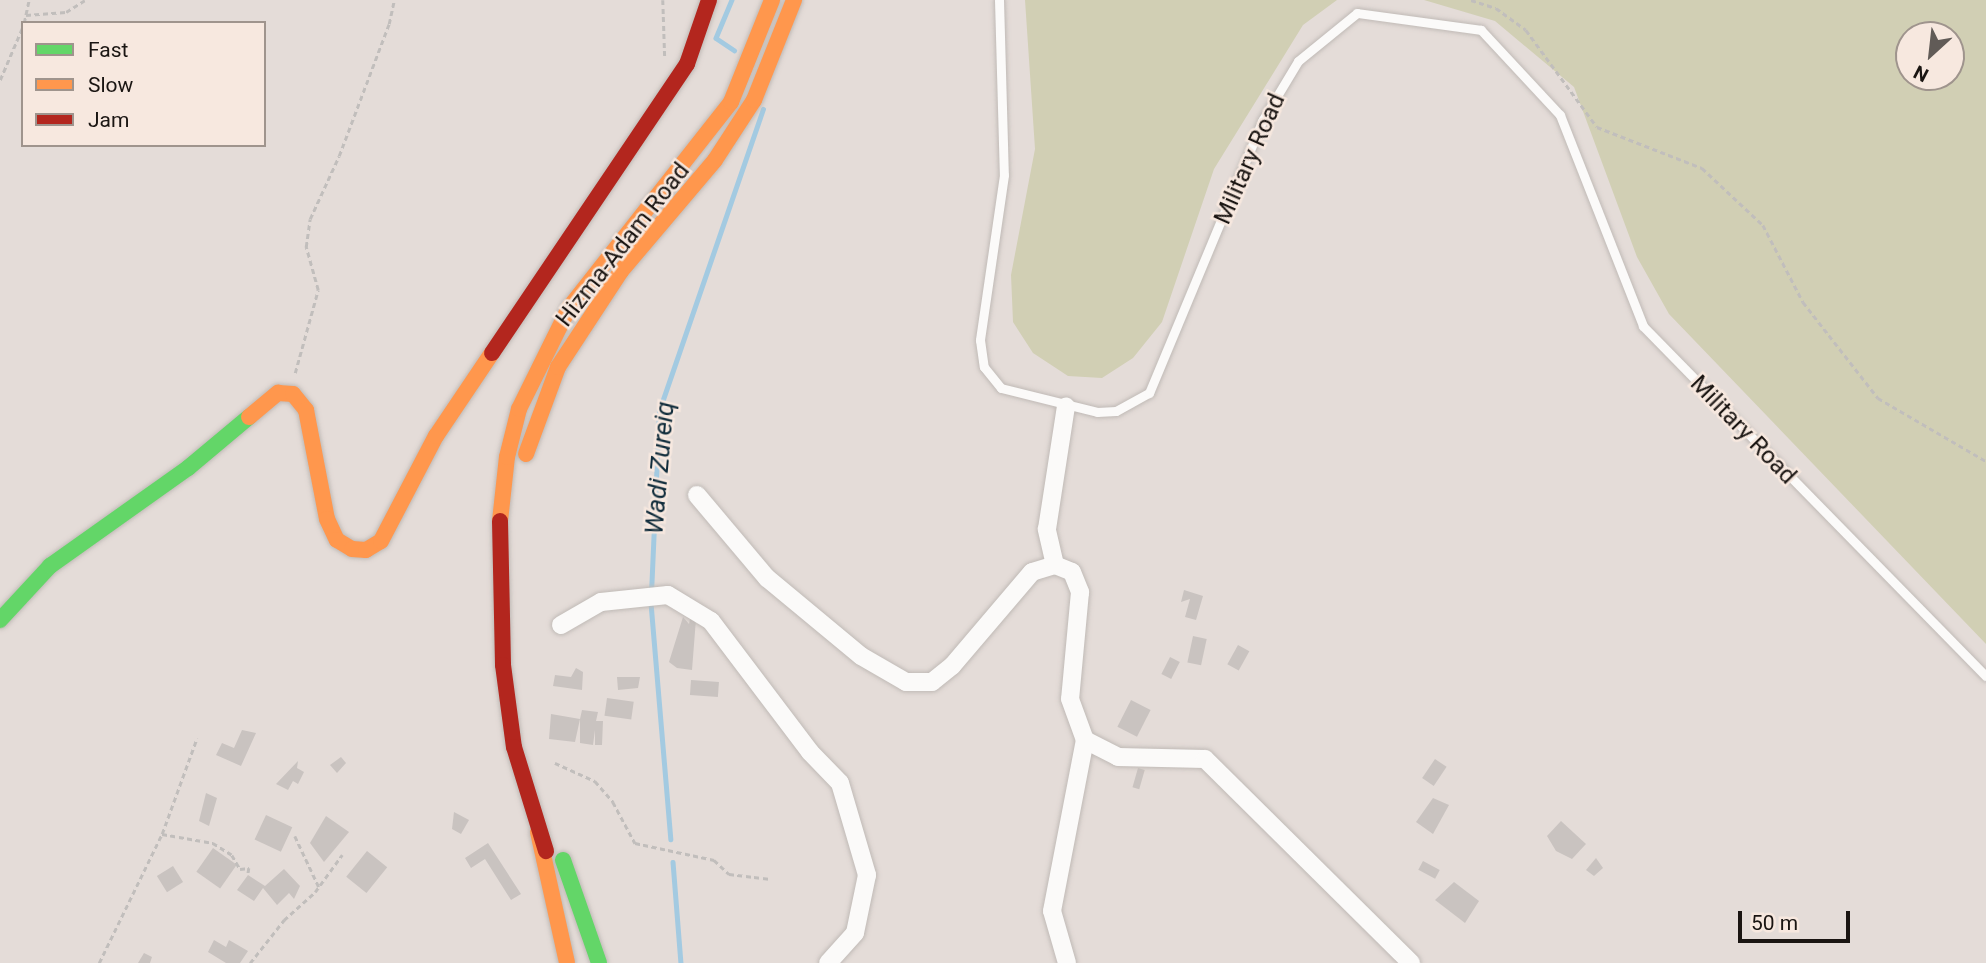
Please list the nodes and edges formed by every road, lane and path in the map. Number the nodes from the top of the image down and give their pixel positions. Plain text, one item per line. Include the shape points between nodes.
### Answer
1 (29, 0) edge
2 (85, 0) edge
3 (394, 0) edge
4 (663, 0) edge
5 (709, 0) edge
6 (772, 0) edge
7 (794, 0) edge
8 (999, 0) edge
9 (1471, 0) edge
10 (26, 15) junction
11 (24, 21) edge
12 (21, 30) edge
13 (665, 68) dead end
14 (0, 80) edge
15 (293, 394) junction
16 (1066, 406) junction
17 (1986, 461) edge
18 (697, 495) dead end
19 (1055, 565) junction
20 (0, 620) edge
21 (561, 625) dead end
22 (1986, 676) edge
23 (197, 738) dead end
24 (1085, 740) junction
25 (555, 763) dead end
26 (538, 832) junction
27 (162, 834) junction
28 (295, 836) dead end
29 (342, 855) dead end
30 (563, 860) junction
31 (248, 875) dead end
32 (771, 880) dead end
33 (319, 887) junction
34 (99, 963) edge
35 (250, 963) edge
36 (567, 963) edge
37 (580, 963) edge
38 (592, 963) edge
39 (599, 963) edge
40 (828, 963) edge
41 (1067, 963) edge
42 (1411, 963) edge

1 - 10 path
2 - 10 path via 66,12
3 - 15 path via 339,156 310,219 306,247 318,290
4 - 13 path
5 - 15 main road via 687,64 664,101 436,436 381,541 366,550 352,550 337,540 327,519 306,410
6 - 26 main road, Hizma-Adam Road via 731,102 569,309 519,409 501,503 498,584 514,747
7 - 30 main road, Hizma-Adam Road via 754,100 715,160 589,316 558,367 531,434 518,508 514,589 532,748
8 - 16 lane, Military Road via 1004,175 981,353 984,367 1001,388
9 - 17 path via 1496,8 1526,30 1598,127 1702,168 1763,225 1802,302 1878,398
10 - 11 path
12 - 14 path
15 - 20 main road via 278,393 268,399 188,468 50,566
16 - 19 street via 1047,529
16 - 22 lane, Military Road via 1116,411 1149,393 1262,121 1298,61 1357,13 1481,30 1560,115 1643,326
18 - 19 street via 767,578 861,656 906,682 932,682 952,666 1032,572
19 - 24 street via 1072,572 1080,592 1070,699
21 - 40 street via 601,602 668,595 711,621 810,752 840,783 867,874 855,933
23 - 27 path
24 - 41 street via 1052,911
24 - 42 street via 1118,757 1205,759
25 - 32 path via 595,782 613,802 635,843 714,860 729,874
26 - 36 main road
26 - 37 main road
27 - 31 path via 214,843 232,855 240,869 249,867
27 - 34 path
28 - 33 path
29 - 33 path
30 - 38 main road
30 - 39 main road
33 - 35 path via 284,920

